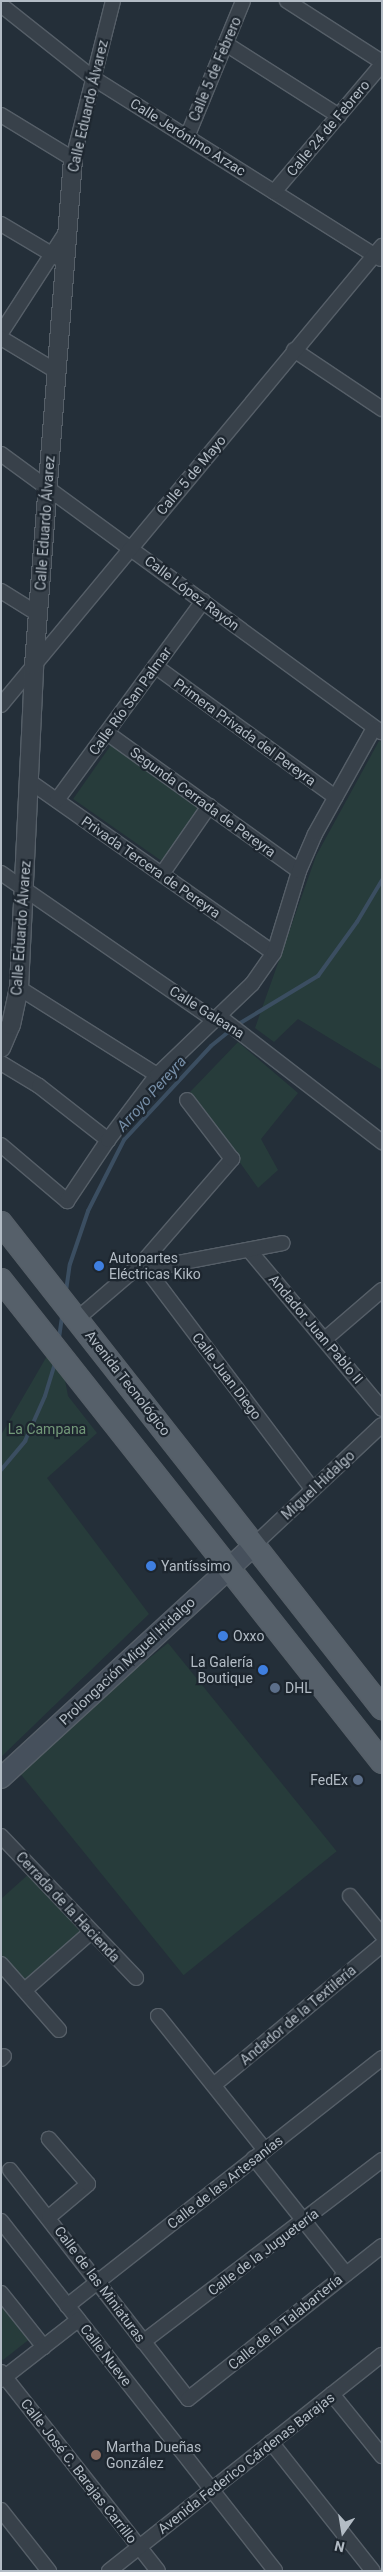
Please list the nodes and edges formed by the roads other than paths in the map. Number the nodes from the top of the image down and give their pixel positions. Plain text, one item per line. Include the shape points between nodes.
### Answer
1 (113, 1) edge
2 (244, 1) edge
3 (287, 1) edge
4 (4, 6) edge
5 (226, 44) junction
6 (382, 63) edge
7 (93, 78) junction
8 (1, 115) edge
9 (338, 116) junction
10 (187, 137) junction
11 (73, 159) junction
12 (274, 192) junction
13 (1, 224) edge
14 (379, 253) edge
15 (58, 258) junction
16 (1, 333) edge
17 (1, 338) edge
18 (294, 350) junction
19 (56, 371) junction
20 (382, 409) edge
21 (1, 454) edge
22 (48, 486) junction
23 (131, 548) junction
24 (1, 591) edge
25 (203, 601) junction
26 (38, 614) junction
27 (34, 665) junction
28 (156, 666) junction
29 (1, 705) edge
30 (378, 731) edge
31 (106, 733) junction
32 (29, 780) junction
33 (335, 797) junction
34 (57, 800) junction
35 (209, 806) junction
36 (299, 871) junction
37 (1, 873) edge
38 (162, 874) junction
39 (24, 888) junction
40 (274, 953) junction
41 (19, 988) junction
42 (218, 1019) junction
43 (1, 1048) edge
44 (1, 1063) edge
45 (158, 1075) junction
46 (187, 1100) dead end
47 (108, 1140) junction
48 (382, 1142) edge
49 (1, 1145) edge
50 (1, 1223) edge
51 (283, 1243) dead end
52 (249, 1250) junction
53 (144, 1266) junction
54 (1, 1280) edge
55 (382, 1290) edge
56 (75, 1316) junction
57 (325, 1339) junction
58 (382, 1410) edge
59 (382, 1425) edge
60 (312, 1489) junction
61 (254, 1545) junction
62 (228, 1566) junction
63 (382, 1708) edge
64 (382, 1762) edge
65 (1, 1778) edge
66 (1, 1836) edge
67 (350, 1896) dead end
68 (91, 1932) junction
69 (382, 1935) edge
70 (382, 1945) edge
71 (1, 1964) edge
72 (136, 1978) dead end
73 (26, 1989) junction
74 (158, 2016) dead end
75 (59, 2030) dead end
76 (382, 2058) edge
77 (214, 2084) junction
78 (49, 2139) dead end
79 (260, 2154) junction
80 (382, 2160) edge
81 (10, 2170) dead end
82 (49, 2217) junction
83 (1, 2221) edge
84 (304, 2221) junction
85 (382, 2246) edge
86 (346, 2274) junction
87 (99, 2281) junction
88 (1, 2294) edge
89 (67, 2306) junction
90 (78, 2320) junction
91 (143, 2342) junction
92 (44, 2347) junction
93 (382, 2355) edge
94 (3, 2376) edge
95 (332, 2394) junction
96 (188, 2399) joint
97 (272, 2442) junction
98 (382, 2456) edge
99 (212, 2490) junction
100 (1, 2510) edge
101 (139, 2547) junction
102 (49, 2571) edge
103 (110, 2571) edge
104 (158, 2571) edge
105 (275, 2571) edge
106 (373, 2571) edge

1 - 7 street, Calle Eduardo Álvarez
2 - 5 street, Calle 5 de Febrero
3 - 6 street
4 - 7 street, Calle Jerónimo Arzac
5 - 9 street
5 - 10 street, Calle 5 de Febrero
6 - 9 street, Calle 24 de Febrero
7 - 10 street, Calle Jerónimo Arzac
7 - 11 street, Calle Eduardo Álvarez
8 - 11 street
9 - 12 street, Calle 24 de Febrero
10 - 12 street, Calle Jerónimo Arzac
11 - 15 street, Calle Eduardo Álvarez via 67,231
12 - 14 street, Calle Jerónimo Arzac
13 - 15 street
14 - 18 street, Calle 5 de Mayo
15 - 16 street
15 - 19 street, Calle Eduardo Álvarez
17 - 19 street
18 - 20 street
18 - 23 street, Calle 5 de Mayo
19 - 22 street, Calle Eduardo Álvarez
21 - 22 street, Calle López Rayón
22 - 23 street, Calle López Rayón
22 - 26 street, Calle Eduardo Álvarez
23 - 25 street, Calle López Rayón
23 - 27 street, Calle 5 de Mayo
24 - 26 street
25 - 28 street, Calle Río San Palmar
25 - 30 street, Calle López Rayón
26 - 27 street, Calle Eduardo Álvarez
27 - 29 street, Calle 5 de Mayo
27 - 32 street, Calle Eduardo Álvarez
28 - 31 street, Calle Río San Palmar
28 - 33 street, Primera Privada del Pereyra
30 - 33 street
31 - 34 street, Calle Río San Palmar
31 - 35 street, Segunda Cerrada de Pereyra
32 - 34 street, Privada Tercera de Pereyra
32 - 39 street, Calle Eduardo Álvarez
33 - 36 street
34 - 38 street, Privada Tercera de Pereyra
35 - 36 street, Segunda Cerrada de Pereyra
35 - 38 street
36 - 40 street
37 - 39 street, Calle Galeana
38 - 40 street, Privada Tercera de Pereyra
39 - 41 street, Calle Eduardo Álvarez
39 - 42 street, Calle Galeana
40 - 42 street via 252,984
41 - 43 street, Calle Eduardo Álvarez via 11,1025
41 - 45 street
42 - 45 street
42 - 48 street, Calle Galeana via 251,1040
44 - 47 street via 38,1086
45 - 47 street
46 - 53 street via 232,1159
47 - 49 street via 67,1201
50 - 56 main road, Avenida Tecnológico
51 - 52 street
52 - 53 street
52 - 57 street, Andador Juan Pablo II
53 - 56 street
53 - 60 street, Calle Juan Diego
54 - 62 main road
55 - 57 street
56 - 61 main road, Avenida Tecnológico
57 - 58 street, Andador Juan Pablo II
59 - 60 street, Miguel Hidalgo
60 - 61 street, Miguel Hidalgo
61 - 62 main road, Prolongación Miguel Hidalgo
61 - 63 main road, Avenida Tecnológico
62 - 64 main road
62 - 65 main road, Prolongación Miguel Hidalgo
66 - 68 street, Cerrada de la Hacienda
67 - 69 street
68 - 72 street, Cerrada de la Hacienda
68 - 73 street
70 - 77 street, Andador de la Textilería
71 - 73 street
73 - 75 street
74 - 77 street
76 - 79 street, Calle de las Artesanías
77 - 79 street
78 - 82 street via 88,2184
79 - 84 street
79 - 87 street, Calle de las Artesanías
80 - 84 street, Calle de la Juguetería
81 - 82 street, Calle de las Miniaturas
82 - 87 street, Calle de las Miniaturas
83 - 89 street, Calle Nueve
84 - 86 street
84 - 91 street, Calle de la Juguetería
85 - 86 street, Calle de la Talabartería
86 - 96 street, Calle de la Talabartería
87 - 89 street, Calle de las Artesanías
87 - 91 street, Calle de las Miniaturas
88 - 92 street
89 - 90 street, Calle Nueve
90 - 92 street
90 - 99 street, Calle Nueve
91 - 96 street, Calle de las Miniaturas
92 - 94 street
93 - 95 street, Avenida Federico Cárdenas Barajas
94 - 101 street, Calle José C. Barajas Carrillo
95 - 97 street, Avenida Federico Cárdenas Barajas
95 - 98 street
97 - 99 street, Avenida Federico Cárdenas Barajas
97 - 106 street
99 - 101 street, Avenida Federico Cárdenas Barajas
99 - 105 street, Calle Nueve
100 - 102 street
101 - 103 street, Avenida Federico Cárdenas Barajas
101 - 104 street, Calle José C. Barajas Carrillo

